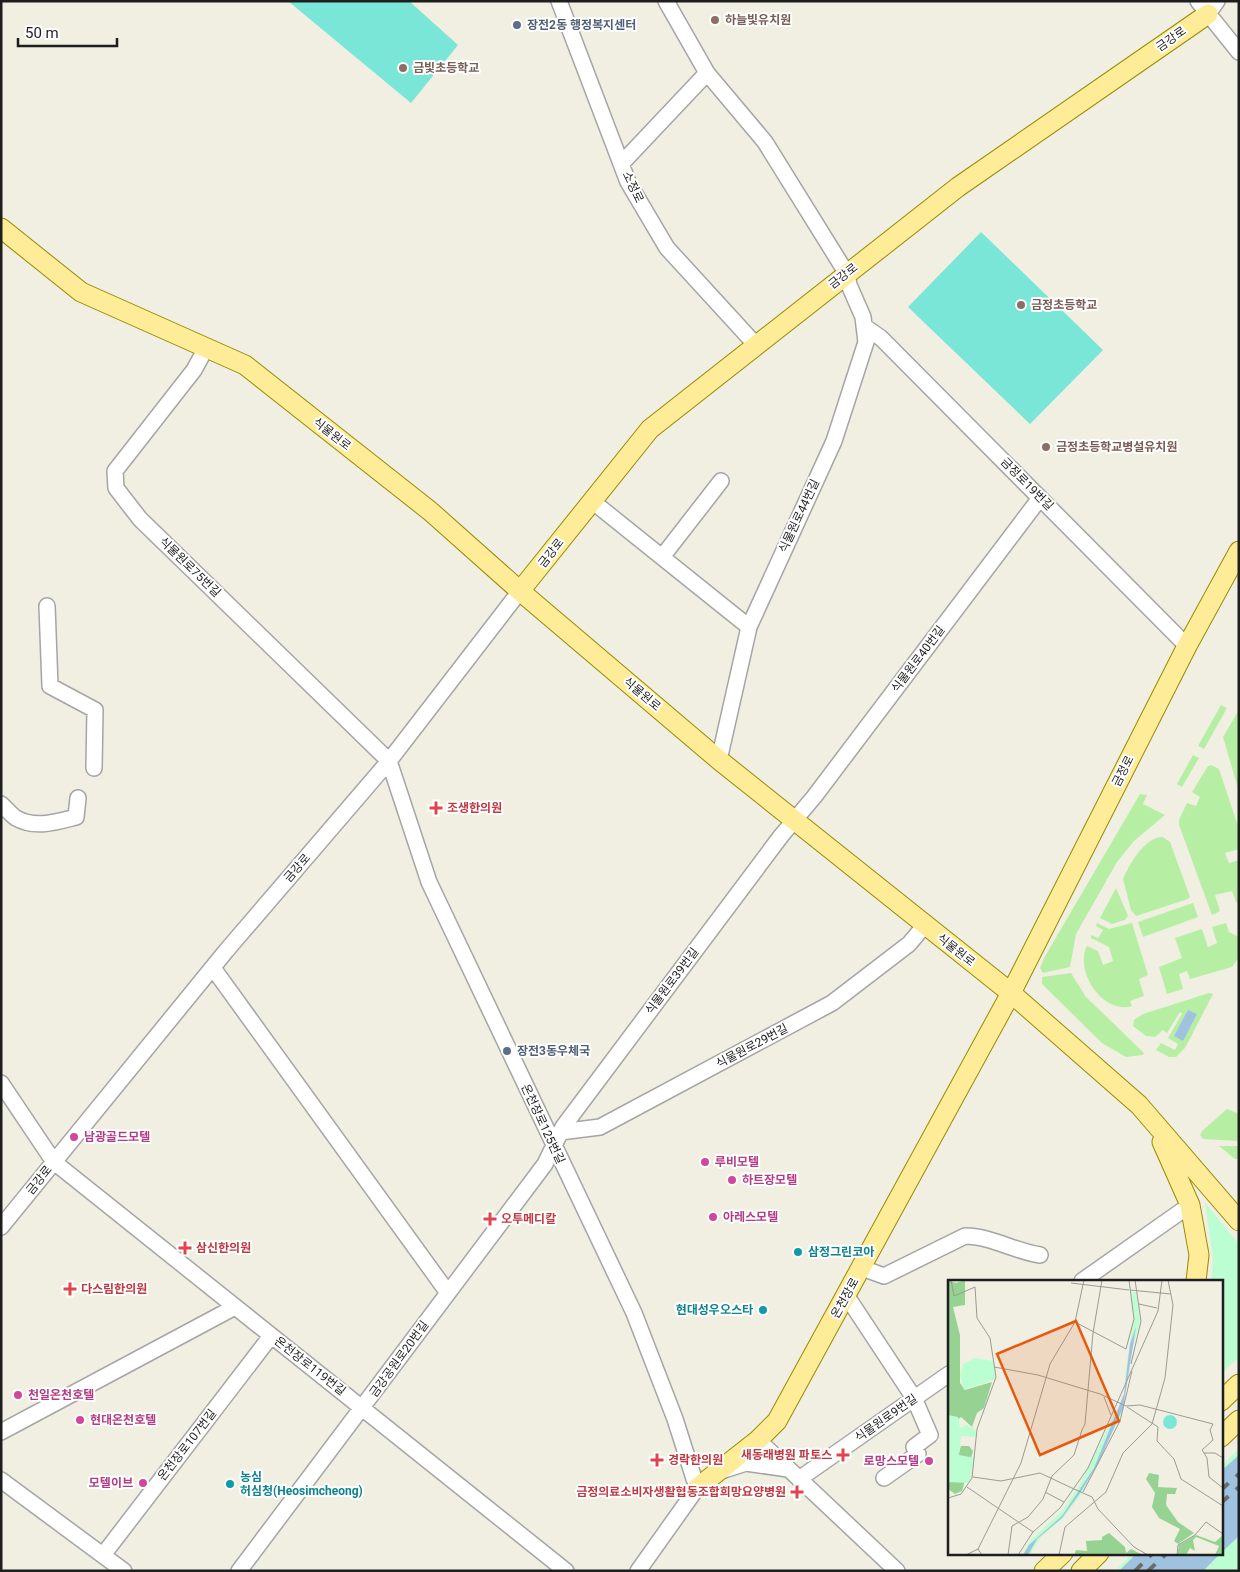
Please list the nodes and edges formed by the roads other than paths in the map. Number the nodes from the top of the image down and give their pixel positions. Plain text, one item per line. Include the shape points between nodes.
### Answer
1 (559, 1) edge
2 (666, 1) edge
3 (1208, 5) edge
4 (1239, 52) edge
5 (707, 73) junction
6 (622, 163) junction
7 (1, 228) edge
8 (846, 274) junction
9 (864, 326) junction
10 (755, 344) junction
11 (206, 348) junction
12 (721, 481) dead end
13 (1040, 498) junction
14 (592, 502) junction
15 (1239, 551) edge
16 (662, 558) junction
17 (520, 591) junction
18 (47, 606) dead end
19 (749, 627) junction
20 (1187, 646) junction
21 (719, 760) junction
22 (390, 761) junction
23 (94, 768) dead end
24 (78, 798) dead end
25 (1, 804) edge
26 (794, 820) junction
27 (925, 925) junction
28 (213, 968) junction
29 (1011, 993) junction
30 (1, 1083) edge
31 (1139, 1105) junction
32 (557, 1138) junction
33 (54, 1162) junction
34 (1190, 1205) junction
35 (1239, 1221) edge
36 (1, 1227) edge
37 (1040, 1254) dead end
38 (862, 1268) junction
39 (1083, 1280) edge
40 (1196, 1280) edge
41 (448, 1292) junction
42 (846, 1296) junction
43 (235, 1307) junction
44 (271, 1336) junction
45 (948, 1375) edge
46 (1239, 1384) edge
47 (914, 1398) junction
48 (1222, 1401) edge
49 (363, 1408) junction
50 (1239, 1420) edge
51 (1, 1432) edge
52 (1222, 1436) edge
53 (758, 1440) junction
54 (715, 1473) junction
55 (794, 1474) junction
56 (884, 1478) dead end
57 (1, 1480) edge
58 (697, 1488) junction
59 (1062, 1554) edge
60 (1098, 1554) edge
61 (103, 1555) junction
62 (124, 1571) edge
63 (239, 1571) edge
64 (566, 1571) edge
65 (638, 1571) edge
66 (897, 1571) edge
67 (1044, 1571) edge
68 (1081, 1571) edge

1 - 6 street, 소정로
2 - 5 street, 식물원로44번길
3 - 4 street
3 - 8 main road, 금강로 via 958,187
5 - 6 street
5 - 8 street, 식물원로44번길 via 765,142
6 - 10 street, 소정로 via 628,182 667,248
7 - 11 main road, 식물원로 via 81,292
8 - 9 street, 식물원로44번길
8 - 10 main road, 금강로
9 - 13 street, 금정로19번길 via 881,338
9 - 19 street, 식물원로44번길 via 866,342 834,441
10 - 14 main road, 금강로 via 650,429
11 - 17 main road, 식물원로 via 245,365 430,511
11 - 22 street, 식물원로75번길 via 194,370 115,471 116,488 140,519
12 - 16 street
13 - 20 street, 금정로19번길
13 - 26 street, 식물원로40번길
14 - 16 street
14 - 17 main road, 금강로
15 - 20 main road, 금정로
16 - 19 street
17 - 21 main road, 식물원로
17 - 22 street, 금강로
18 - 23 street via 50,686 95,710
19 - 21 street, 식물원로44번길
20 - 29 main road, 금정로
21 - 26 main road, 식물원로
22 - 28 street, 금강로
22 - 32 street, 온천장로125번길 via 429,882
24 - 25 street via 76,817 45,825 15,817
26 - 27 main road, 식물원로
26 - 32 street, 식물원로39번길
27 - 29 main road, 식물원로
27 - 32 street, 식물원로29번길 via 909,944 832,1003 600,1127
28 - 33 street, 금강로
28 - 41 street
29 - 31 main road, 식물원로
29 - 38 main road, 온천장로
30 - 33 street, 온천장로119번길
31 - 34 main road via 1165,1147
31 - 35 main road, 식물원로
32 - 41 street, 금강공원로20번길 via 545,1164
32 - 58 street, 온천장로125번길 via 634,1313 658,1355
33 - 36 street, 금강로
33 - 43 street, 온천장로119번길
34 - 39 street
34 - 40 main road via 1199,1255
37 - 38 street via 965,1236 884,1276
38 - 42 main road, 온천장로
41 - 49 street, 금강공원로20번길
42 - 47 street
42 - 53 main road, 온천장로 via 777,1421
43 - 44 street, 온천장로119번길
43 - 51 street
44 - 49 street, 온천장로119번길
44 - 61 street, 온천장로107번길
45 - 47 street, 식물원로9번길
46 - 48 main road
47 - 55 street, 식물원로9번길
47 - 56 street via 930,1435 914,1447 918,1454
49 - 63 street, 금강공원로20번길
49 - 64 street, 온천장로119번길
50 - 52 main road
53 - 54 main road, 온천장로
53 - 55 street
54 - 55 street via 746,1463
54 - 58 main road, 온천장로
55 - 66 street
57 - 61 street
58 - 65 street, 온천장로
59 - 67 main road
60 - 68 main road
61 - 62 street

